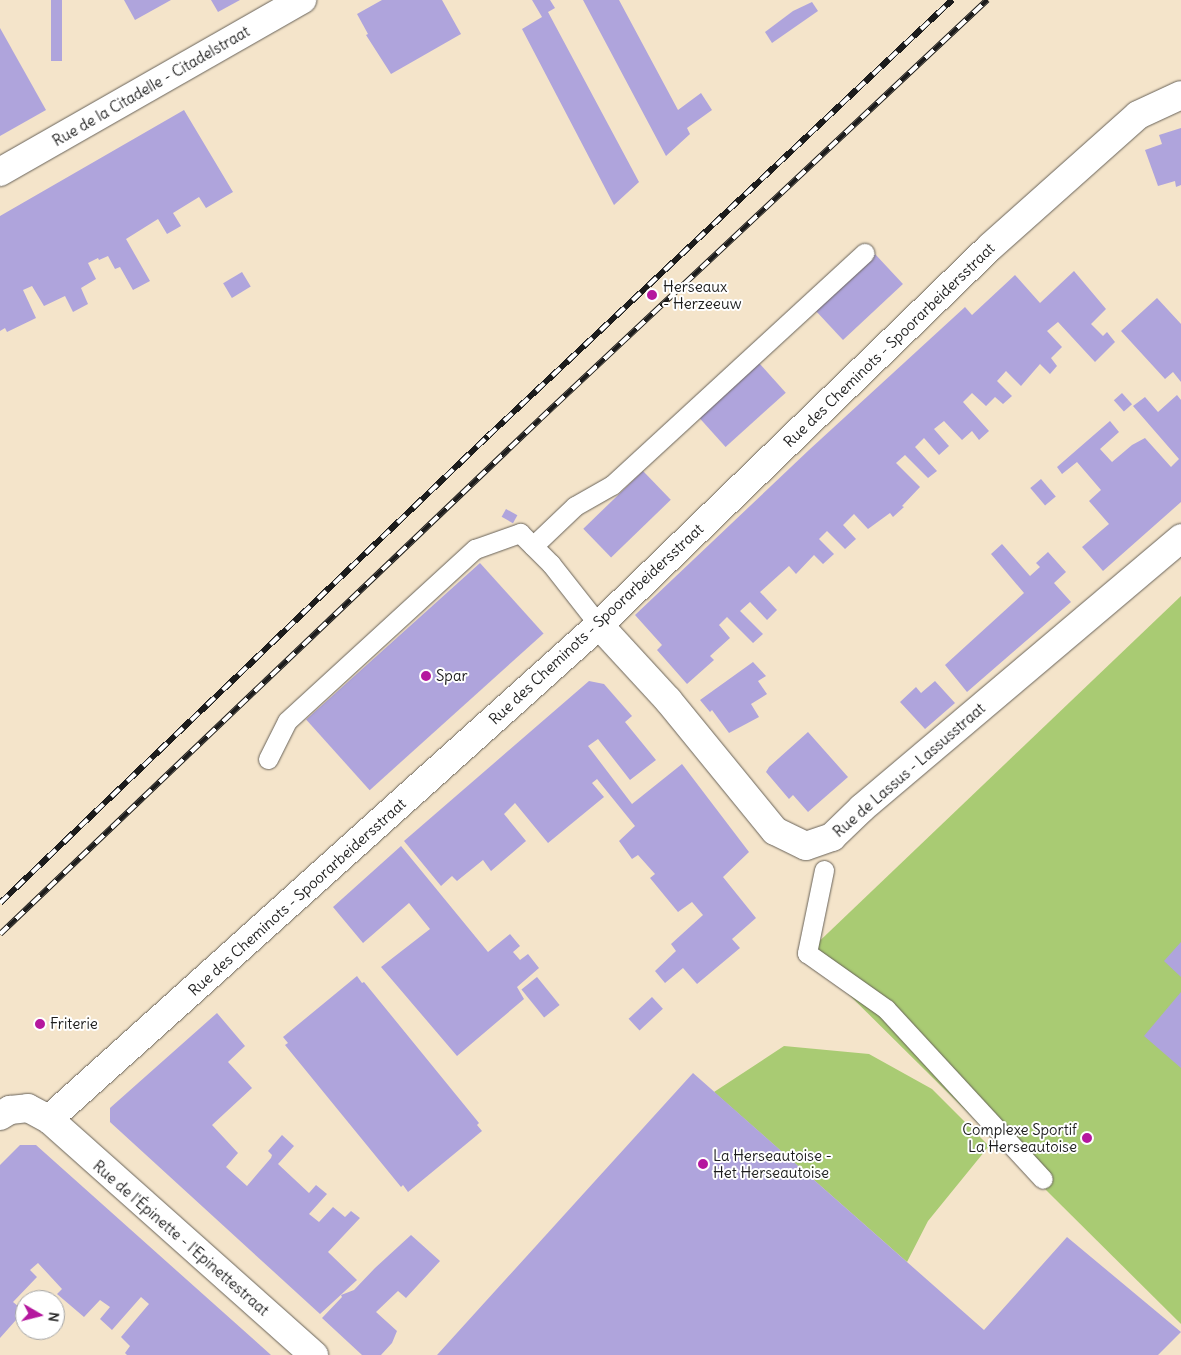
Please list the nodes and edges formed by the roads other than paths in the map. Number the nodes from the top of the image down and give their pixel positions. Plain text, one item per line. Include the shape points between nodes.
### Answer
1 (302, 0) edge
2 (1181, 95) edge
3 (0, 172) edge
4 (864, 253) dead end
5 (1178, 545) edge
6 (533, 546) junction
7 (599, 625) junction
8 (268, 759) dead end
9 (824, 870) dead end
10 (0, 1116) edge
11 (49, 1119) junction
12 (1043, 1179) dead end
13 (314, 1355) edge

1 - 3 street, Rue de la Citadelle - Citadelstraat
2 - 7 street, Rue des Cheminots - Spoorarbeidersstraat via 1138,115 990,247
4 - 6 lane via 612,485 574,506
5 - 7 street, Rue de Lassus - Lassusstraat via 862,808 832,837 806,846 775,831 668,700
6 - 7 lane via 552,564
6 - 8 lane via 520,533 474,549 287,721
7 - 11 street, Rue des Cheminots - Spoorarbeidersstraat
9 - 12 lane via 807,953 886,1009
10 - 11 street via 10,1110 28,1108
11 - 13 street, Rue de l'Épinette - l'Epinettestraat

